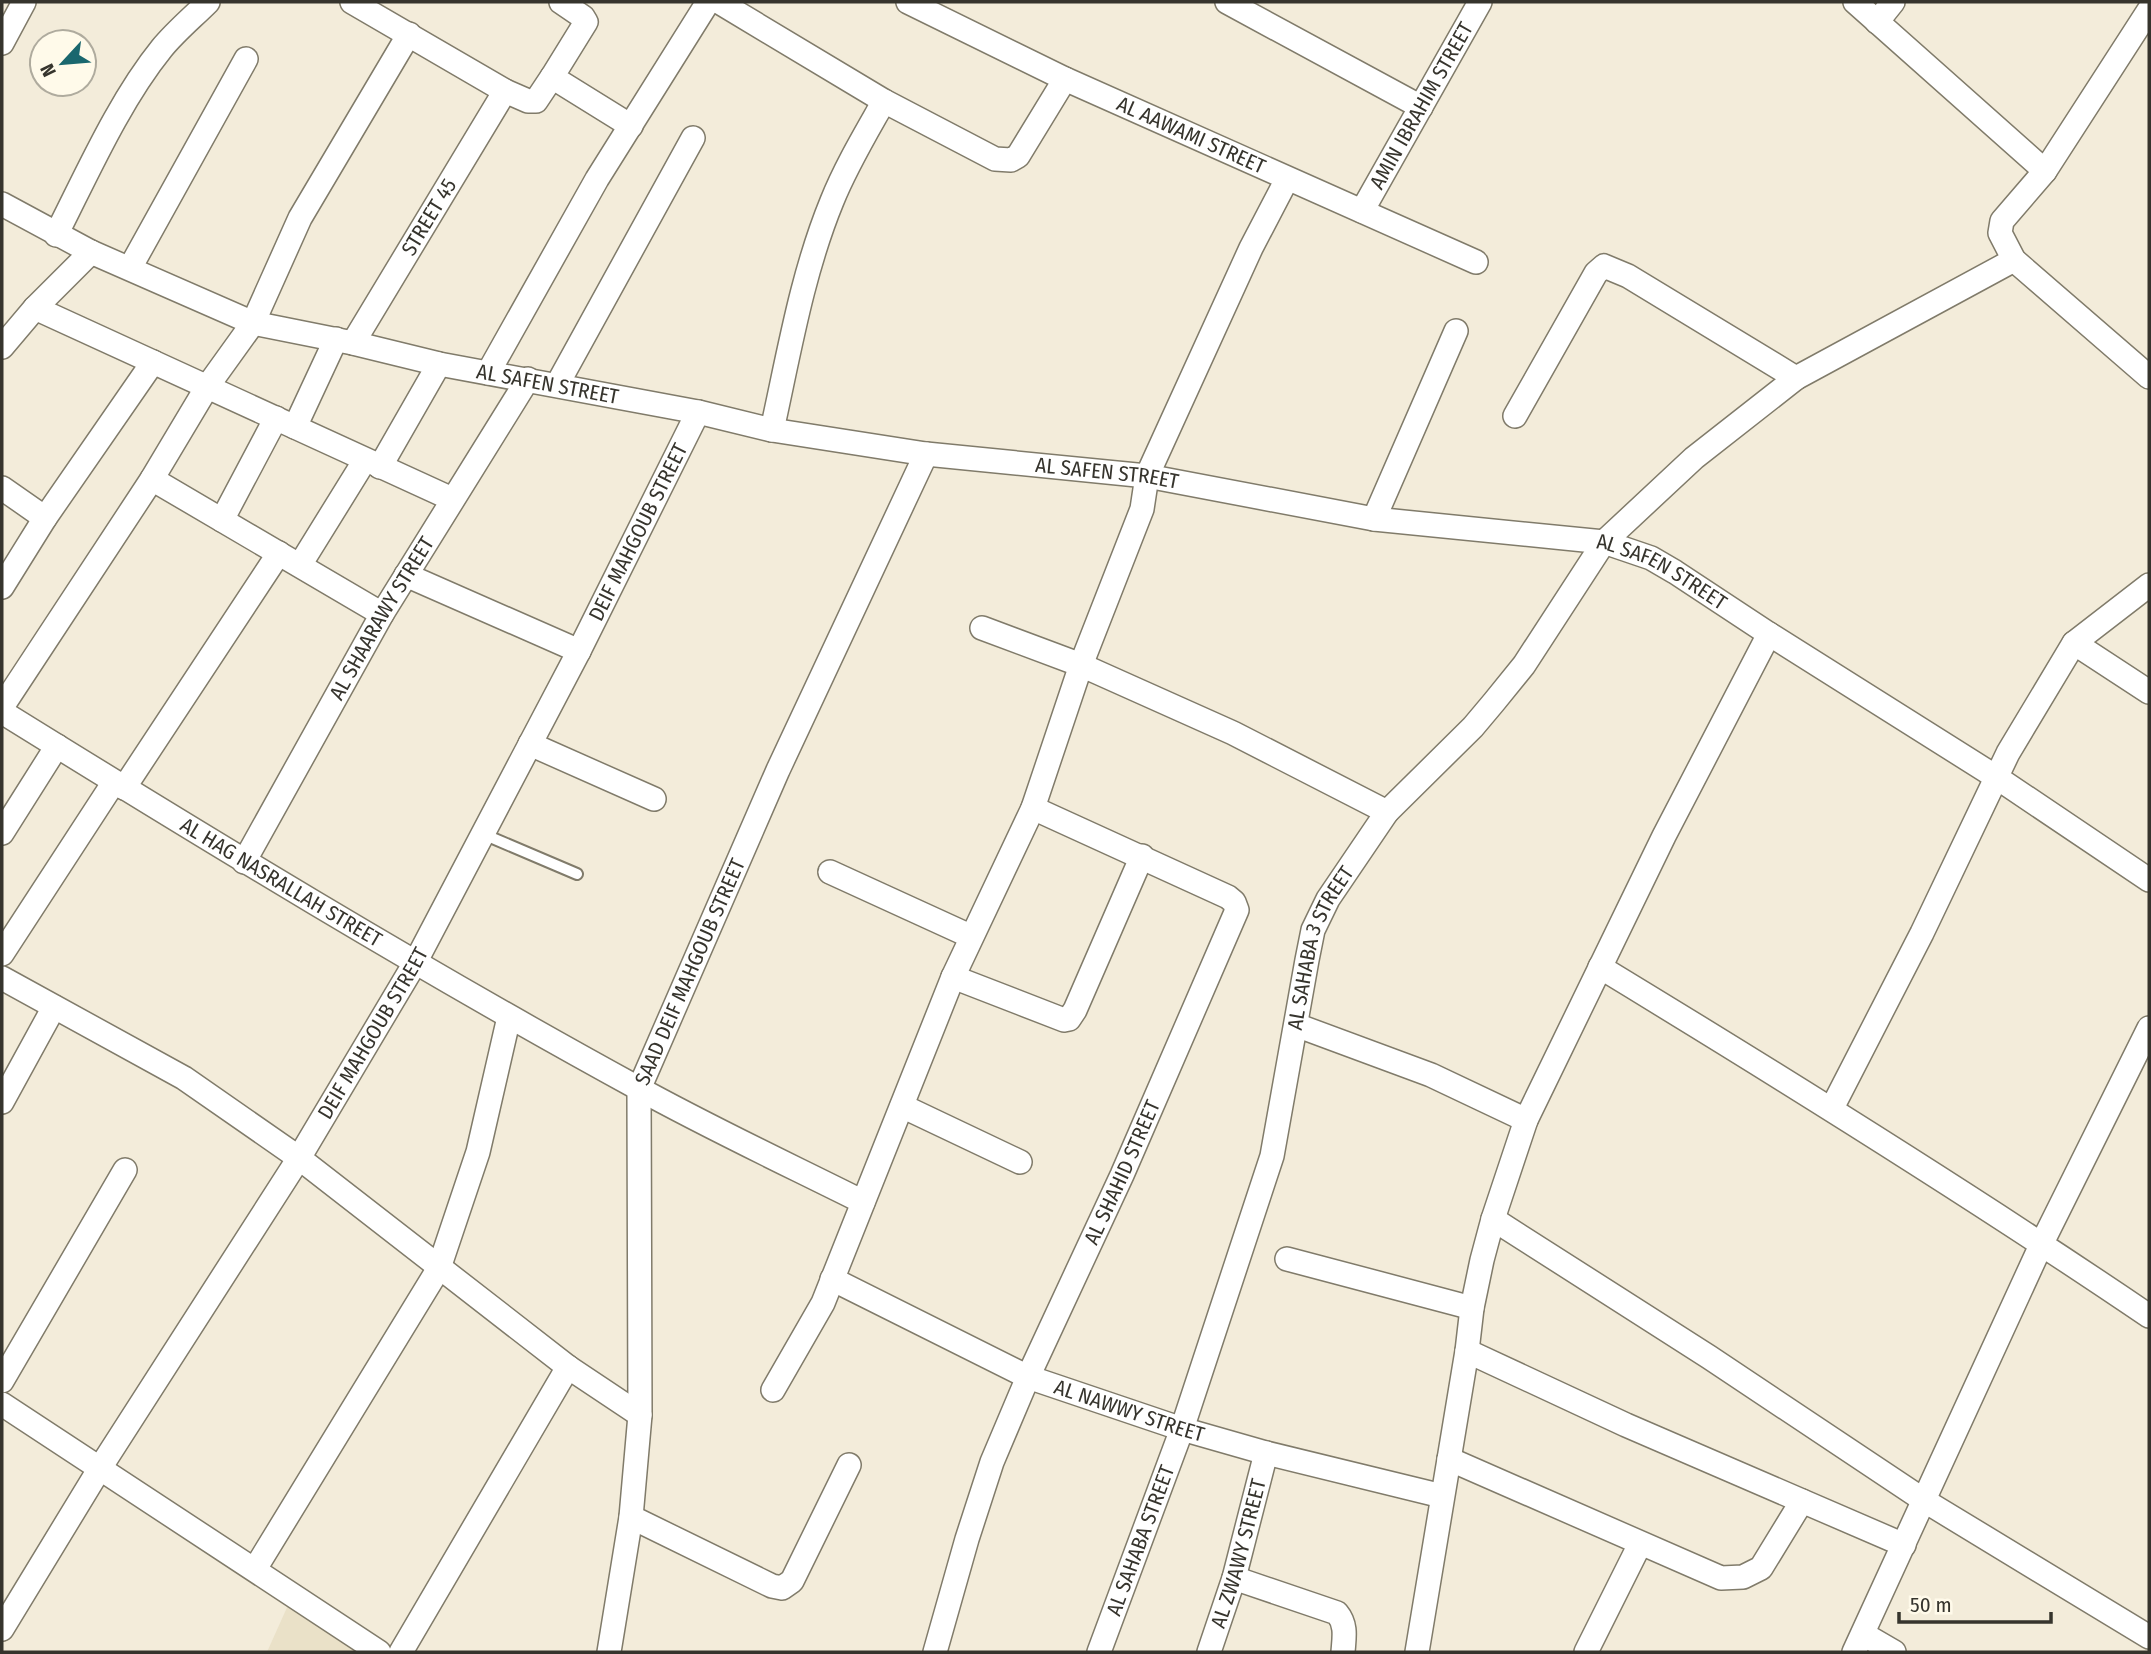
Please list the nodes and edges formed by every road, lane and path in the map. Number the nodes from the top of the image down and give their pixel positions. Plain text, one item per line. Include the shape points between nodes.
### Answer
1 (24, 2) edge
2 (208, 2) edge
3 (352, 2) edge
4 (561, 2) edge
5 (708, 2) edge
6 (719, 2) edge
7 (908, 2) edge
8 (1227, 2) edge
9 (1480, 2) edge
10 (1854, 2) edge
11 (1893, 2) edge
12 (1877, 22) junction
13 (2146, 23) edge
14 (408, 34) junction
15 (2, 43) edge
16 (246, 59) dead end
17 (552, 77) junction
18 (1065, 79) junction
19 (505, 91) junction
20 (884, 101) junction
21 (1421, 107) junction
22 (631, 126) junction
23 (693, 138) dead end
24 (2045, 171) junction
25 (1287, 179) junction
26 (2, 204) edge
27 (1362, 211) junction
28 (56, 235) junction
29 (91, 252) junction
30 (2014, 260) junction
31 (1476, 262) dead end
32 (130, 268) junction
33 (35, 308) junction
34 (253, 323) junction
35 (1456, 331) dead end
36 (344, 341) junction
37 (2, 346) edge
38 (153, 362) junction
39 (439, 364) junction
40 (488, 373) junction
41 (2149, 377) edge
42 (1796, 378) junction
43 (528, 379) junction
44 (557, 385) junction
45 (207, 387) junction
46 (698, 412) junction
47 (1515, 416) dead end
48 (285, 422) junction
49 (772, 430) junction
50 (926, 454) junction
51 (373, 463) junction
52 (1147, 476) junction
53 (152, 480) junction
54 (2, 488) edge
55 (452, 499) junction
56 (45, 518) junction
57 (1374, 519) junction
58 (222, 520) junction
59 (1604, 542) junction
60 (279, 553) junction
61 (300, 565) junction
62 (406, 575) junction
63 (2149, 585) edge
64 (2, 587) edge
65 (382, 614) junction
66 (982, 628) dead end
67 (1769, 634) junction
68 (2074, 643) junction
69 (579, 651) junction
70 (1080, 665) junction
71 (2149, 692) edge
72 (2, 709) edge
73 (530, 744) junction
74 (57, 746) junction
75 (1996, 777) junction
76 (119, 785) junction
77 (654, 799) dead end
78 (1033, 808) junction
79 (1387, 812) junction
80 (2, 833) edge
81 (483, 834) junction
82 (1142, 856) junction
83 (244, 863) junction
84 (830, 872) dead end
85 (577, 874) dead end
86 (2149, 880) edge
87 (970, 936) junction
88 (2, 954) edge
89 (415, 963) junction
90 (1600, 967) junction
91 (953, 977) junction
92 (2, 978) edge
93 (54, 1007) junction
94 (509, 1017) junction
95 (1296, 1025) junction
96 (2149, 1028) edge
97 (639, 1089) junction
98 (2, 1102) edge
99 (902, 1106) junction
100 (1832, 1108) junction
101 (1527, 1120) junction
102 (299, 1158) junction
103 (1020, 1162) dead end
104 (125, 1170) dead end
105 (863, 1202) junction
106 (1493, 1219) junction
107 (2042, 1243) junction
108 (1287, 1259) dead end
109 (439, 1268) junction
110 (832, 1279) junction
111 (1472, 1308) junction
112 (2149, 1316) edge
113 (1467, 1351) junction
114 (568, 1367) junction
115 (1028, 1377) junction
116 (2, 1381) edge
117 (773, 1391) dead end
118 (2, 1404) edge
119 (640, 1415) junction
120 (1182, 1429) junction
121 (1266, 1453) junction
122 (1450, 1459) junction
123 (849, 1465) dead end
124 (100, 1468) junction
125 (1442, 1496) junction
126 (1925, 1500) junction
127 (1802, 1501) junction
128 (631, 1517) junction
129 (1640, 1544) junction
130 (1904, 1545) junction
131 (255, 1569) junction
132 (1234, 1578) junction
133 (2, 1629) edge
134 (2149, 1637) edge
135 (1859, 1643) edge
136 (379, 1652) edge
137 (401, 1652) edge
138 (609, 1652) edge
139 (934, 1652) edge
140 (1099, 1652) edge
141 (1209, 1652) edge
142 (1343, 1652) edge
143 (1417, 1652) edge
144 (1586, 1652) edge
145 (1894, 1652) edge

1 - 15 street
2 - 28 street via 163,47 141,80
3 - 14 street
4 - 17 street via 586,22
5 - 22 street
6 - 20 street
7 - 18 street, AL AAWAMI STREET
8 - 21 street
9 - 21 street, AMIN IBRAHIM STREET
10 - 12 street
11 - 12 street
12 - 24 street
13 - 24 street
14 - 19 street
14 - 34 street via 300,218
16 - 32 street
17 - 19 street via 536,101
17 - 22 street
18 - 20 street via 1018,156 1011,160 995,159
18 - 25 street, AL AAWAMI STREET
19 - 36 street, STREET 45
20 - 49 street via 831,202 808,270
21 - 27 street, AMIN IBRAHIM STREET
22 - 40 street
23 - 44 street
24 - 30 street via 2002,221 2000,233
25 - 27 street, AL AAWAMI STREET
25 - 52 street
26 - 28 street, AL SAFEN STREET
27 - 31 street, AL AAWAMI STREET
28 - 29 street, AL SAFEN STREET
29 - 32 street, AL SAFEN STREET
29 - 33 street
30 - 41 street
30 - 42 street, AL SAHABA 3 STREET
32 - 34 street, AL SAFEN STREET
33 - 37 street
33 - 38 street
34 - 36 street, AL SAFEN STREET
34 - 45 street
35 - 57 street
36 - 39 street, AL SAFEN STREET
36 - 48 street, STREET 45
38 - 45 street
38 - 56 street
39 - 40 street, AL SAFEN STREET
39 - 51 street
40 - 43 street, AL SAFEN STREET
42 - 47 street via 1604,265
42 - 59 street, AL SAHABA 3 STREET via 1694,458
43 - 44 street, AL SAFEN STREET
43 - 55 street, AL SHAARAWY STREET
44 - 46 street, AL SAFEN STREET
45 - 48 street
45 - 53 street
46 - 49 street, AL SAFEN STREET
46 - 69 street, DEIF MAHGOUB STREET
48 - 51 street
48 - 58 street, STREET 45
49 - 50 street, AL SAFEN STREET
50 - 52 street, AL SAFEN STREET
50 - 97 street, SAAD DEIF MAHGOUB STREET via 778,770
51 - 55 street
51 - 61 street
52 - 57 street, AL SAFEN STREET
52 - 70 street via 1142,509
53 - 58 street
53 - 72 street
54 - 56 street
55 - 62 street, AL SHAARAWY STREET
56 - 64 street
57 - 59 street, AL SAFEN STREET
58 - 60 street
59 - 67 street, AL SAFEN STREET via 1651,558
59 - 79 street, AL SAHABA 3 STREET via 1524,665 1473,727
60 - 61 street
60 - 76 street
61 - 65 street
62 - 65 street, AL SHAARAWY STREET
62 - 69 street
63 - 68 street
65 - 83 street, AL SHAARAWY STREET
66 - 70 street
67 - 75 street, AL SAFEN STREET
67 - 90 street
68 - 71 street
68 - 75 street
69 - 73 street, DEIF MAHGOUB STREET
70 - 78 street
70 - 79 street via 1233,733
72 - 74 street, AL HAG NASRALLAH STREET
73 - 77 street
73 - 81 street, DEIF MAHGOUB STREET
74 - 76 street, AL HAG NASRALLAH STREET
74 - 80 street
75 - 86 street, AL SAFEN STREET
75 - 100 street
76 - 83 street, AL HAG NASRALLAH STREET
76 - 88 street
78 - 82 street, AL SHAHID STREET
78 - 87 street
79 - 95 street, AL SAHABA 3 STREET via 1328,899 1313,930
81 - 85 lane
81 - 89 street, DEIF MAHGOUB STREET
82 - 91 street via 1069,1019
82 - 115 street, AL SHAHID STREET via 1228,897 1237,910
83 - 89 street, AL HAG NASRALLAH STREET
84 - 87 street
87 - 91 street
89 - 94 street, AL HAG NASRALLAH STREET
89 - 102 street, DEIF MAHGOUB STREET
90 - 100 street
90 - 101 street
91 - 99 street
92 - 93 street
93 - 98 street
93 - 102 street via 184,1078
94 - 97 street, AL HAG NASRALLAH STREET
94 - 109 street via 478,1152
95 - 101 street via 1431,1075
95 - 120 street, AL SAHABA 3 STREET via 1272,1156
96 - 107 street
97 - 105 street, AL HAG NASRALLAH STREET
97 - 119 street, SAAD DEIF MAHGOUB STREET
99 - 103 street
99 - 105 street
100 - 107 street
101 - 106 street
102 - 109 street
102 - 124 street, DEIF MAHGOUB STREET
104 - 116 street
105 - 110 street
106 - 111 street
106 - 126 street
107 - 112 street
107 - 126 street
108 - 111 street
109 - 114 street
109 - 131 street
110 - 115 street, AL NAWWY STREET
110 - 117 street
111 - 113 street
113 - 122 street
113 - 127 street
114 - 119 street
114 - 137 street
115 - 120 street, AL NAWWY STREET
115 - 139 street, AL SHAHID STREET via 992,1462
118 - 124 street
119 - 128 street, SAAD DEIF MAHGOUB STREET
120 - 121 street, AL NAWWY STREET
120 - 140 street, AL SAHABA STREET
121 - 125 street, AL NAWWY STREET
121 - 132 street, AL ZWAWY STREET
122 - 125 street
122 - 129 street
123 - 128 street via 792,1581 782,1588
124 - 131 street
124 - 133 street, DEIF MAHGOUB STREET
125 - 143 street
126 - 130 street
126 - 134 street
127 - 129 street via 1761,1568 1743,1577 1721,1578
127 - 130 street
128 - 138 street, SAAD DEIF MAHGOUB STREET
129 - 144 street
130 - 135 street
131 - 136 street
132 - 141 street, AL ZWAWY STREET
132 - 142 street via 1337,1613 1345,1629
135 - 145 street

